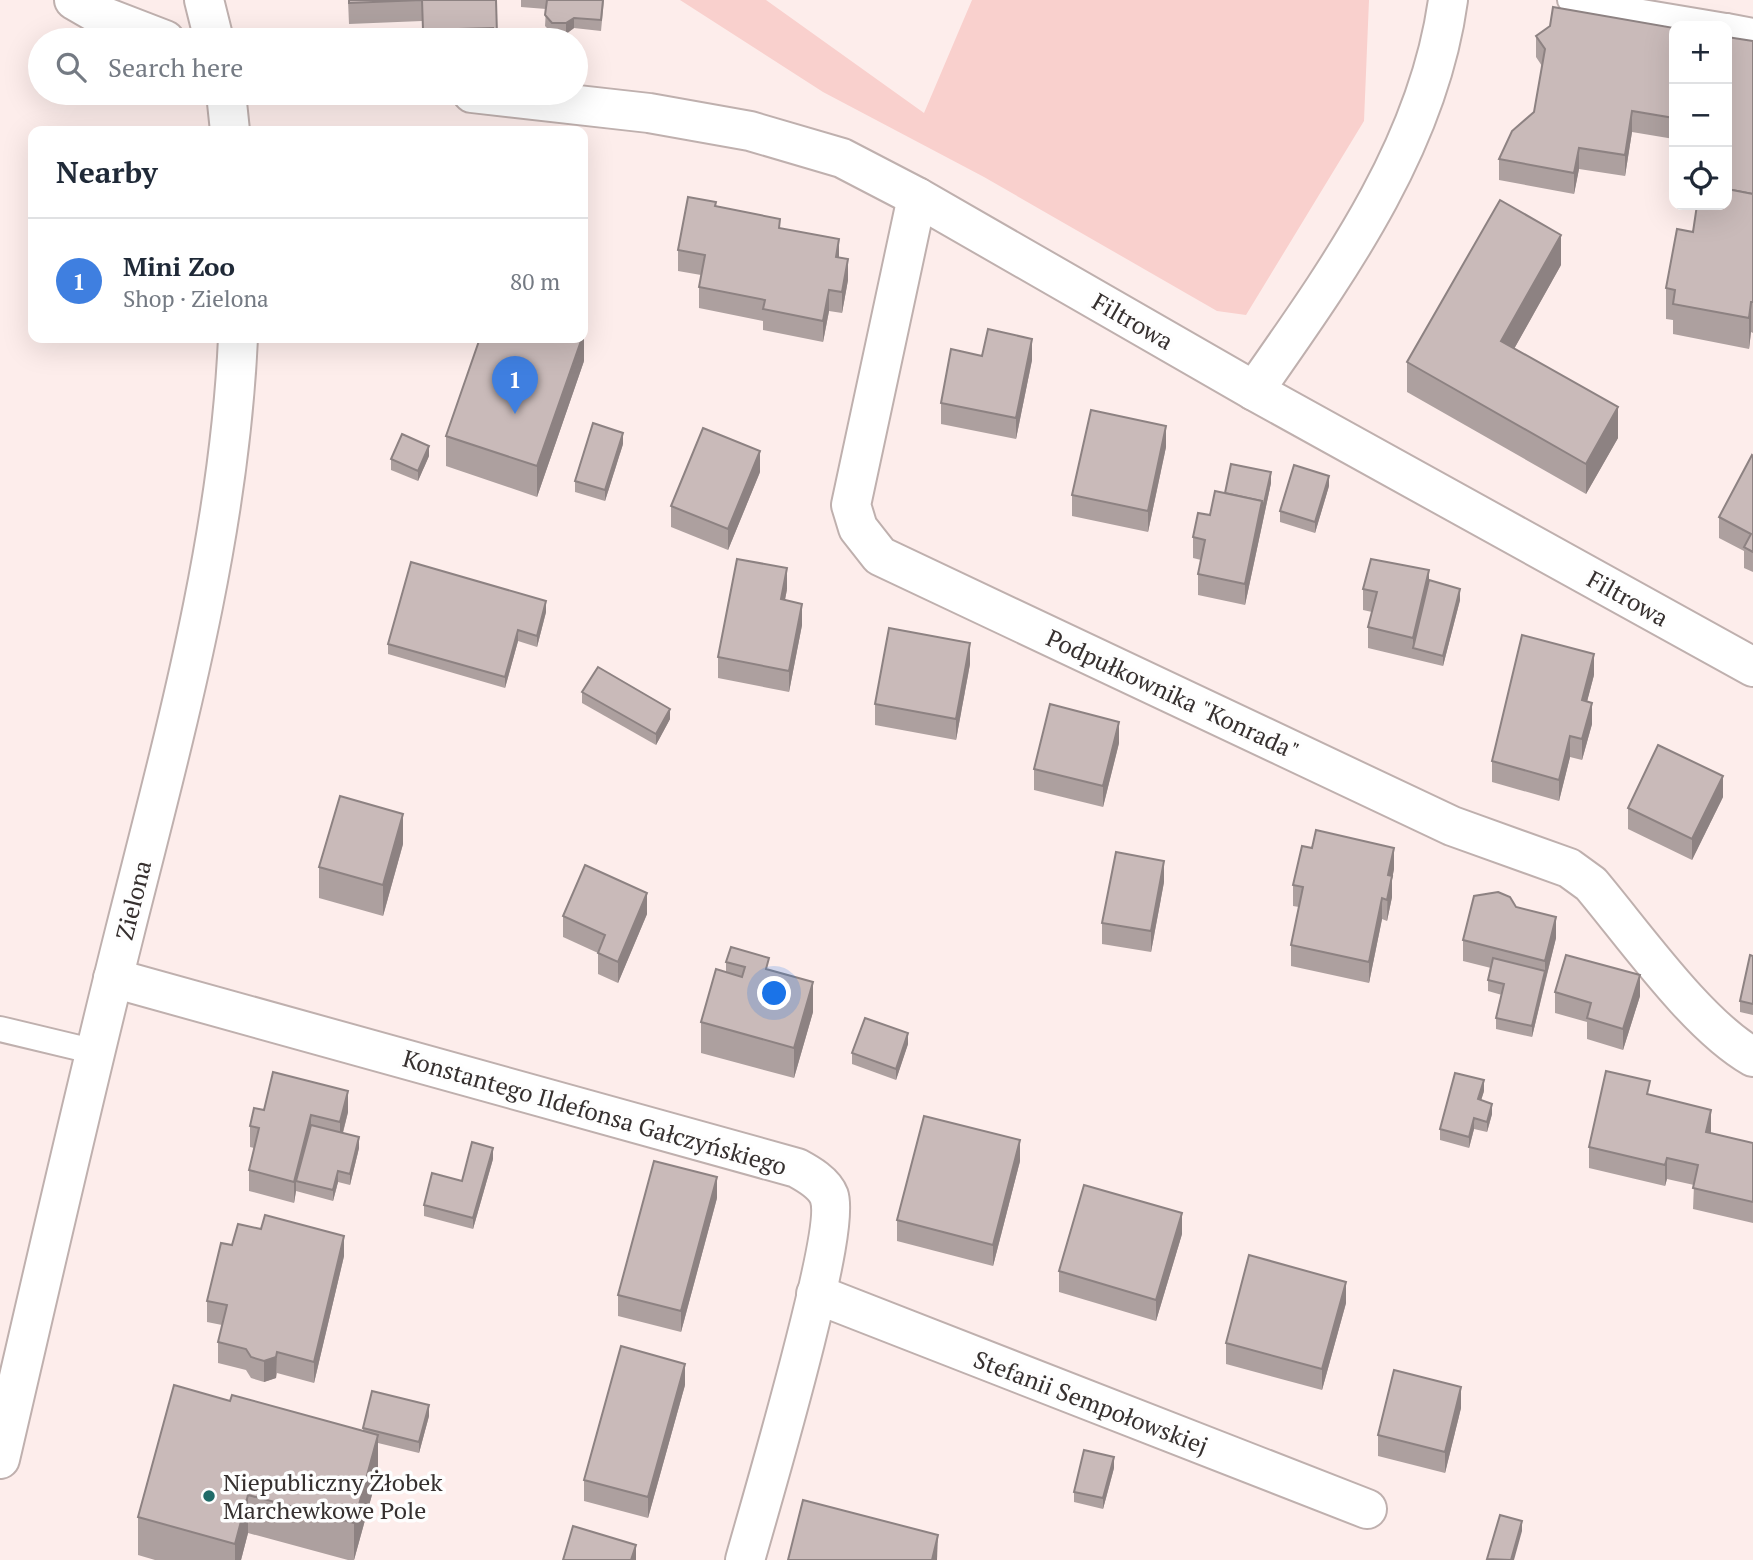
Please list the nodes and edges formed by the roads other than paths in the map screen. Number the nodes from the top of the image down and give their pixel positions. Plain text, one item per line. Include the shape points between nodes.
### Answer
1 (74, 0) edge
2 (204, 0) edge
3 (1448, 0) edge
4 (1570, 0) edge
5 (1696, 21) edge
6 (1732, 27) edge
7 (134, 28) edge
8 (211, 28) edge
9 (1753, 31) edge
10 (227, 105) edge
11 (578, 105) edge
12 (229, 126) edge
13 (917, 197) junction
14 (238, 343) edge
15 (1254, 391) junction
16 (1753, 667) edge
17 (113, 978) junction
18 (0, 1029) edge
19 (96, 1052) junction
20 (1753, 1057) edge
21 (816, 1294) junction
22 (0, 1459) edge
23 (1367, 1509) dead end
24 (746, 1560) edge

1 - 7 street
2 - 8 street
3 - 15 street via 1436,58 1399,157 1339,271
4 - 5 lane
6 - 9 lane
10 - 12 street
11 - 13 street, Filtrowa via 750,131 842,158
13 - 15 street, Filtrowa
13 - 20 street, Podpułkownika "Konrada" via 851,505 858,528 880,556 1452,826 1569,869 1591,884 1705,1019
14 - 17 street, Zielona via 235,406 203,608
15 - 16 street, Filtrowa
17 - 19 street, Zielona
17 - 21 street, Konstantego Ildefonsa Gałczyńskiego via 797,1168 813,1177 829,1196 830,1218
18 - 19 lane
19 - 22 street, Zielona
21 - 23 street, Stefanii Sempołowskiej
21 - 24 street, Konstantego Ildefonsa Gałczyńskiego

